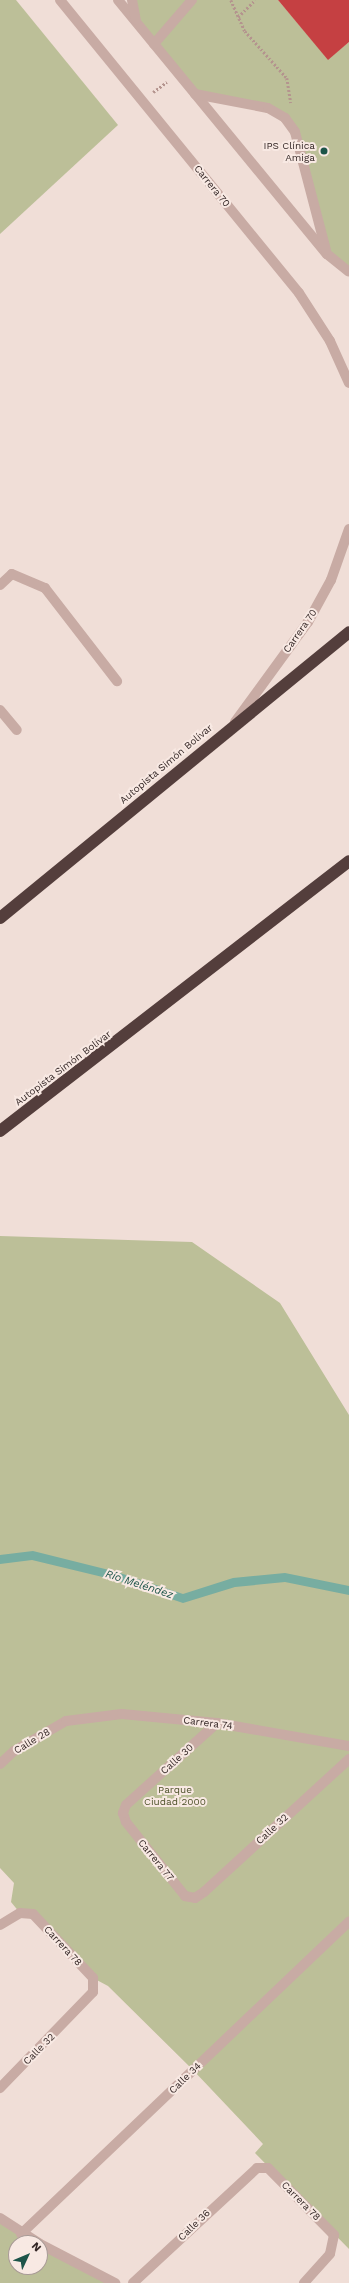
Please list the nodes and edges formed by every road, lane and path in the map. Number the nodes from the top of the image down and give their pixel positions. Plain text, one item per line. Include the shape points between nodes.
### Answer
1 (60, 0) edge
2 (118, 0) edge
3 (132, 0) edge
4 (192, 0) edge
5 (231, 0) edge
6 (255, 0) edge
7 (238, 18) junction
8 (136, 22) junction
9 (154, 44) junction
10 (177, 73) junction
11 (194, 94) junction
12 (142, 101) junction
13 (285, 118) junction
14 (327, 254) junction
15 (349, 272) edge
16 (349, 383) edge
17 (349, 529) edge
18 (0, 585) edge
19 (349, 632) edge
20 (117, 681) dead end
21 (0, 710) edge
22 (234, 724) junction
23 (17, 730) dead end
24 (349, 861) edge
25 (0, 918) edge
26 (0, 1132) edge
27 (66, 1721) joint
28 (217, 1723) junction
29 (349, 1746) edge
30 (349, 1759) edge
31 (0, 1764) edge
32 (123, 1813) joint
33 (195, 1898) joint
34 (349, 1922) edge
35 (0, 1925) edge
36 (93, 1992) joint
37 (0, 2088) edge
38 (257, 2168) joint
39 (0, 2218) edge
40 (21, 2234) joint
41 (48, 2248) edge
42 (115, 2283) edge
43 (133, 2283) edge
44 (304, 2283) edge

1 - 12 street, Carrera 70
2 - 8 street
3 - 8 street
4 - 9 street
5 - 7 path
6 - 7 path
7 - 13 path via 261,51 287,78 291,107
8 - 9 street
9 - 10 street
10 - 11 street
10 - 12 path
11 - 13 street via 268,108
11 - 14 street
12 - 16 street, Carrera 70 via 299,293 330,341
13 - 14 street via 295,132
14 - 15 street
17 - 22 street, Carrera 70 via 331,580 308,622
18 - 20 street via 12,574 45,588
19 - 22 highway, Autopista Simón Bolívar
21 - 23 street
22 - 25 highway, Autopista Simón Bolívar
24 - 26 highway, Autopista Simón Bolívar
27 - 28 street, Carrera 74 via 122,1714
27 - 31 street, Calle 28 via 14,1751
28 - 29 street, Carrera 74
28 - 32 street, Calle 30 via 126,1805
30 - 33 street, Calle 32
32 - 33 street, Carrera 77 via 126,1822 185,1896
34 - 40 street, Calle 34
35 - 36 street, Carrera 78 via 20,1913 33,1914 93,1978
36 - 37 street, Calle 32
38 - 43 street, Calle 36
38 - 44 street, Carrera 78 via 268,2168 334,2235 334,2245
39 - 40 street
41 - 42 street

